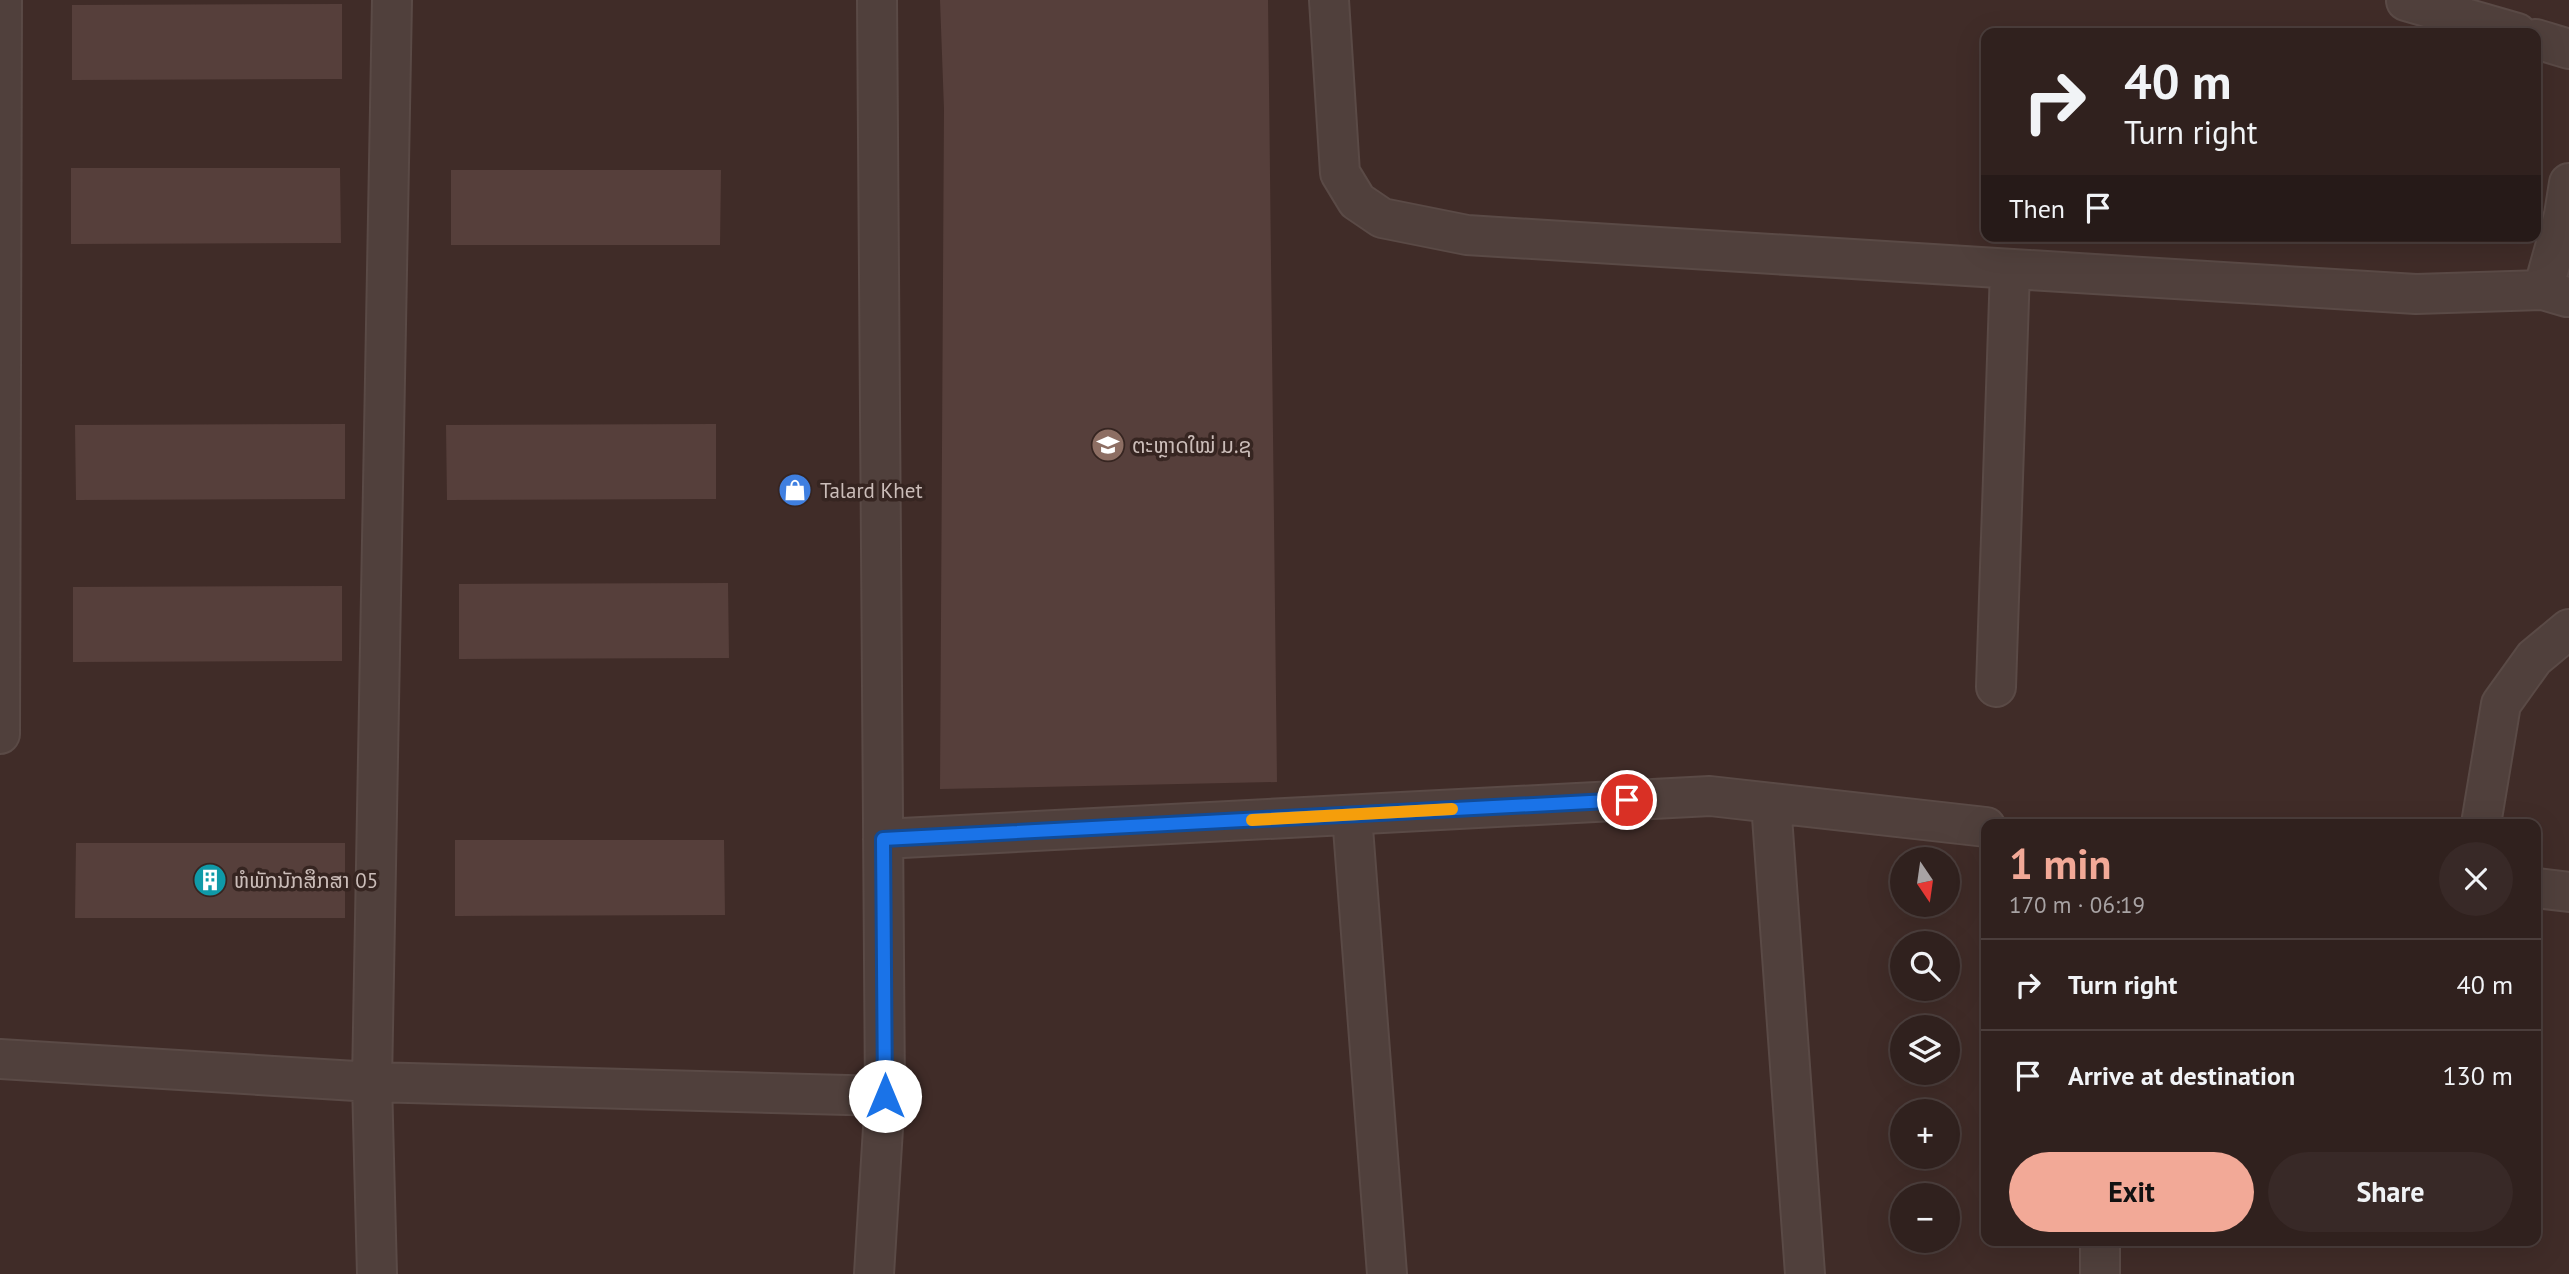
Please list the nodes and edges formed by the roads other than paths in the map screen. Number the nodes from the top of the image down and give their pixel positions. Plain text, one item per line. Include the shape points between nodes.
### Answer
1 (2, 0) edge
2 (392, 0) edge
3 (877, 0) edge
4 (1329, 0) edge
5 (2406, 1) edge
6 (2500, 28) edge
7 (2541, 41) edge
8 (2569, 49) edge
9 (2569, 183) edge
10 (2010, 269) junction
11 (2556, 294) edge
12 (2569, 629) edge
13 (1996, 687) dead end
14 (0, 734) edge
15 (1772, 803) junction
16 (1352, 815) junction
17 (2482, 819) edge
18 (1981, 826) edge
19 (883, 839) junction
20 (2541, 889) edge
21 (2569, 892) edge
22 (0, 1059) edge
23 (372, 1082) junction
24 (885, 1096) junction
25 (2101, 1246) edge
26 (377, 1274) edge
27 (874, 1274) edge
28 (1387, 1274) edge
29 (1805, 1274) edge
30 (2100, 1274) edge

1 - 14 street
2 - 23 street
3 - 19 street
4 - 10 street via 1340,173 1357,201 1382,218 1466,235
5 - 6 street
7 - 8 street
9 - 11 street
10 - 11 street via 2416,294
10 - 13 street
12 - 17 street via 2534,658 2501,704
15 - 16 street via 1710,796
15 - 18 street
15 - 29 street
16 - 19 street
16 - 28 street
19 - 24 street
20 - 21 street
22 - 23 street
23 - 24 street
23 - 26 street
24 - 27 street
25 - 30 street

